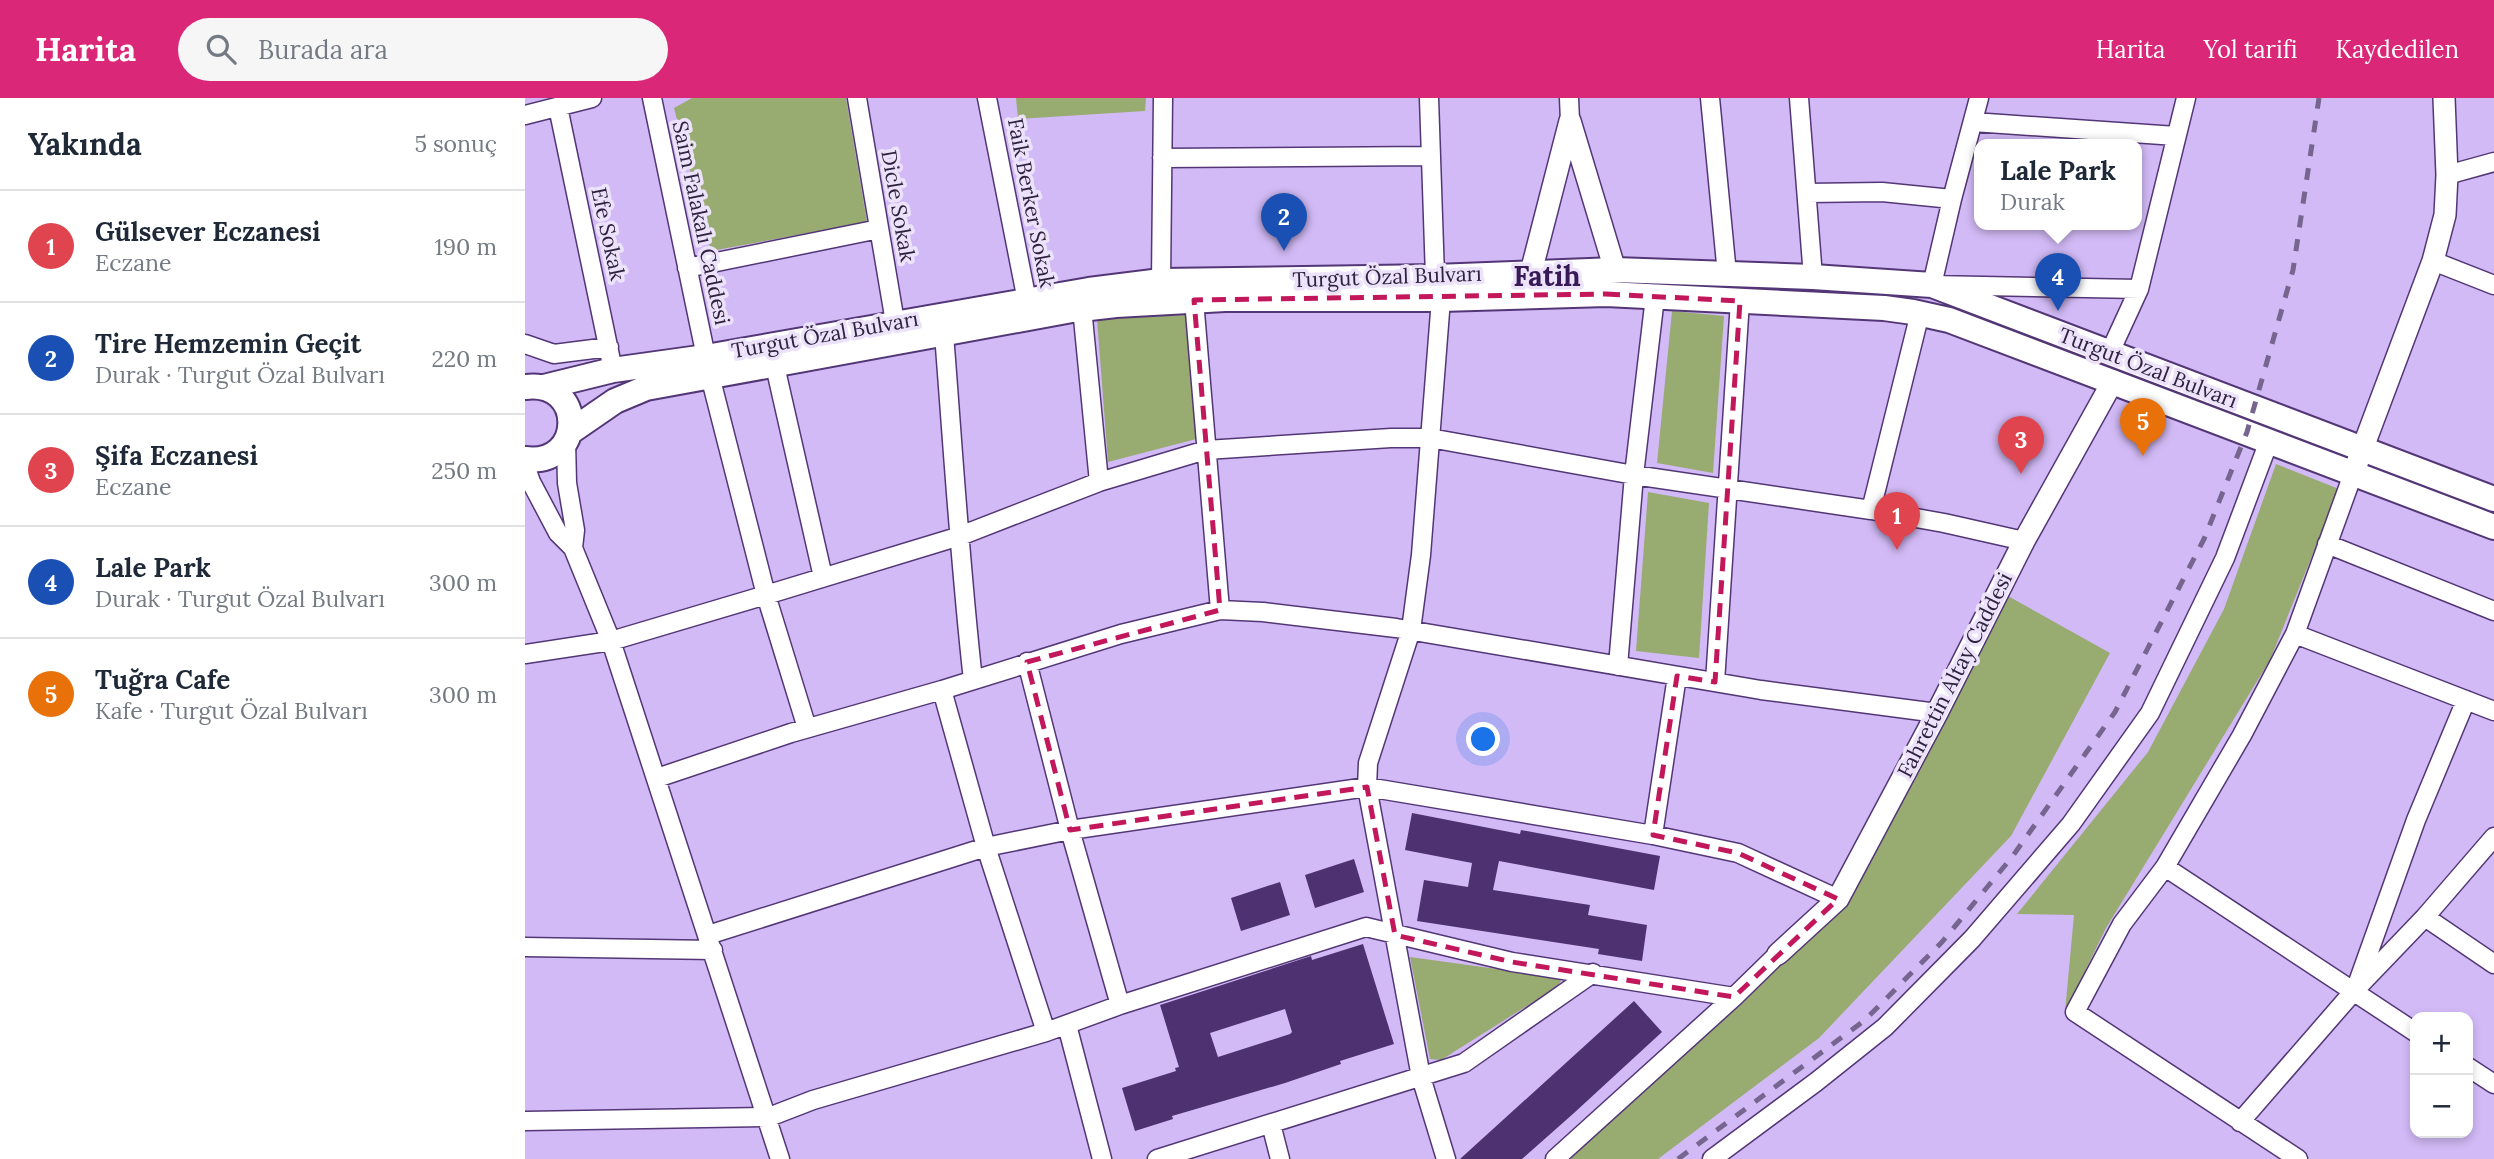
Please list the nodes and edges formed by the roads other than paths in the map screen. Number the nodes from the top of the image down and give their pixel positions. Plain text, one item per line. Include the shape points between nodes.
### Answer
1 (593, 98) edge
2 (652, 98) edge
3 (857, 98) edge
4 (987, 98) edge
5 (1163, 98) edge
6 (1430, 98) edge
7 (1569, 98) edge
8 (1710, 98) edge
9 (1799, 98) edge
10 (1979, 98) edge
11 (2186, 98) edge
12 (2444, 98) edge
13 (558, 107) junction
14 (525, 115) edge
15 (1570, 121) junction
16 (1973, 122) junction
17 (2176, 136) junction
18 (1430, 156) junction
19 (1162, 158) junction
20 (2494, 162) edge
21 (2447, 175) junction
22 (1807, 193) junction
23 (1952, 199) junction
24 (879, 229) junction
25 (2433, 261) junction
26 (687, 268) junction
27 (1615, 270) junction
28 (1531, 272) junction
29 (1727, 274) junction
30 (1813, 277) junction
31 (1161, 281) junction
32 (1931, 285) junction
33 (2494, 285) edge
34 (1438, 288) junction
35 (2139, 289) junction
36 (1655, 297) junction
37 (1194, 300) junction
38 (1740, 301) junction
39 (1082, 308) junction
40 (1029, 309) junction
41 (1920, 313) junction
42 (895, 322) junction
43 (944, 334) junction
44 (525, 344) edge
45 (2110, 352) junction
46 (611, 358) junction
47 (708, 366) junction
48 (775, 366) junction
49 (2113, 381) junction
50 (534, 387) edge
51 (568, 437) junction
52 (1430, 438) junction
53 (2269, 441) junction
54 (1206, 450) junction
55 (2362, 450) junction
56 (525, 459) edge
57 (525, 465) edge
58 (2353, 474) junction
59 (1634, 475) junction
60 (1099, 482) junction
61 (1729, 491) junction
62 (2494, 499) edge
63 (1871, 510) junction
64 (2494, 527) edge
65 (960, 536) junction
66 (2024, 541) junction
67 (2327, 544) junction
68 (573, 548) junction
69 (823, 577) junction
70 (766, 595) junction
71 (1220, 610) junction
72 (2494, 611) edge
73 (1411, 631) junction
74 (2295, 634) junction
75 (611, 641) junction
76 (525, 654) edge
77 (1027, 662) junction
78 (1618, 666) junction
79 (1677, 676) junction
80 (973, 680) junction
81 (1715, 682) junction
82 (942, 690) junction
83 (2466, 700) junction
84 (2494, 711) edge
85 (1937, 713) junction
86 (807, 728) junction
87 (657, 778) junction
88 (1367, 787) junction
89 (1070, 830) junction
90 (1653, 835) junction
91 (2494, 837) edge
92 (986, 847) junction
93 (2165, 867) junction
94 (1838, 899) junction
95 (2425, 917) junction
96 (1395, 935) junction
97 (711, 942) junction
98 (525, 947) edge
99 (1779, 954) joint
100 (2494, 964) edge
101 (1593, 974) junction
102 (2354, 991) junction
103 (1734, 997) junction
104 (1120, 1005) junction
105 (1067, 1025) junction
106 (2410, 1029) edge
107 (1046, 1032) junction
108 (2473, 1070) edge
109 (1422, 1077) junction
110 (2494, 1084) edge
111 (769, 1117) junction
112 (525, 1121) edge
113 (2239, 1122) junction
114 (1271, 1124) junction
115 (781, 1159) edge
116 (1102, 1159) edge
117 (1157, 1159) edge
118 (1280, 1159) edge
119 (1446, 1159) edge
120 (1555, 1159) edge
121 (1712, 1159) edge
122 (2298, 1159) edge

1 - 13 street
2 - 26 street, Saim Falakalı Caddesi
3 - 24 street, Dicle Sokak
4 - 40 street, Faik Berker Sokak
5 - 19 street
6 - 18 street
7 - 15 street
8 - 29 street
9 - 22 street
10 - 16 street
11 - 17 street
12 - 21 street
13 - 14 street
13 - 46 street, Efe Sokak
15 - 27 street
15 - 28 street
16 - 17 street
16 - 23 street
17 - 35 street
18 - 19 street
18 - 34 street
19 - 31 street
20 - 21 street
21 - 25 street via 2445,215
22 - 23 street via 1882,192
22 - 30 street
23 - 32 street
24 - 26 street
24 - 42 street, Dicle Sokak
25 - 33 street
25 - 55 street
26 - 47 street, Saim Falakalı Caddesi
27 - 28 main road, Turgut Özal Bulvarı
27 - 29 main road, Turgut Özal Bulvarı
28 - 34 main road, Turgut Özal Bulvarı
29 - 30 main road, Turgut Özal Bulvarı
30 - 32 main road, Turgut Özal Bulvarı
31 - 34 main road, Turgut Özal Bulvarı
31 - 40 main road, Turgut Özal Bulvarı
32 - 35 street
32 - 45 main road, Turgut Özal Bulvarı
34 - 36 main road, Turgut Özal Bulvarı
34 - 37 main road, Turgut Özal Bulvarı
34 - 52 street
35 - 45 street
36 - 38 main road, Turgut Özal Bulvarı
36 - 59 street
37 - 39 main road, Turgut Özal Bulvarı
37 - 54 street
38 - 41 main road, Turgut Özal Bulvarı
38 - 61 street
39 - 40 main road, Turgut Özal Bulvarı
39 - 60 street
40 - 42 main road, Turgut Özal Bulvarı
40 - 43 main road, Turgut Özal Bulvarı
41 - 49 main road, Turgut Özal Bulvarı
41 - 63 street
42 - 47 main road, Turgut Özal Bulvarı
43 - 48 main road, Turgut Özal Bulvarı
43 - 65 street
44 - 46 street via 554,354
45 - 55 main road, Turgut Özal Bulvarı
46 - 47 main road, Turgut Özal Bulvarı
46 - 50 main road, Turgut Özal Bulvarı
47 - 48 main road, Turgut Özal Bulvarı
47 - 51 main road, Turgut Özal Bulvarı via 629,393
47 - 70 street, Saim Falakalı Caddesi
48 - 69 street
49 - 53 main road, Turgut Özal Bulvarı
49 - 66 street, Fahrettin Altay Caddesi
50 - 51 main road via 560,396 566,404 571,423
51 - 56 main road, Turgut Özal Bulvarı via 552,455
51 - 68 street via 567,483 576,530
52 - 54 street
52 - 59 street
52 - 73 street
53 - 58 main road, Turgut Özal Bulvarı
53 - 121 street via 2225,558 2150,713 2071,824 1972,939 1885,1027
54 - 60 street
54 - 71 street
55 - 58 street
55 - 62 main road, Turgut Özal Bulvarı
57 - 68 street via 558,533
58 - 64 main road, Turgut Özal Bulvarı
58 - 67 street
59 - 61 street
59 - 78 street
60 - 65 street
61 - 63 street
61 - 81 street
63 - 66 street
65 - 69 street
65 - 80 street
66 - 85 street, Fahrettin Altay Caddesi
67 - 72 street
67 - 74 street
68 - 75 street
69 - 70 street
70 - 75 street
70 - 86 street, Saim Falakalı Caddesi
71 - 73 street
71 - 77 street
73 - 78 street
73 - 88 street via 1368,763
74 - 83 street
74 - 93 street
75 - 76 street
75 - 87 street
77 - 80 street
77 - 89 street
78 - 79 street
79 - 81 street
79 - 90 street
80 - 82 street
81 - 85 street
82 - 86 street
82 - 92 street
83 - 84 street
83 - 102 street via 2416,820
85 - 94 street, Fahrettin Altay Caddesi
86 - 87 street
87 - 97 street
88 - 89 street
88 - 90 street
88 - 96 street
89 - 92 street
89 - 104 street
90 - 94 street via 1738,853
91 - 95 street
92 - 97 street
92 - 107 street
93 - 102 street
93 - 113 street via 2122,924 2075,1012
94 - 99 street, Fahrettin Altay Caddesi
95 - 100 street
95 - 102 street
96 - 101 street via 1511,962
96 - 104 street via 1366,927
96 - 109 street
97 - 98 street
97 - 111 street
99 - 103 street
101 - 103 street
101 - 109 street via 1464,1063
102 - 106 street
102 - 113 street
103 - 120 street
104 - 105 street
105 - 107 street
105 - 116 street
107 - 111 street
108 - 110 street
109 - 114 street
109 - 119 street
111 - 112 street
111 - 115 street
113 - 122 street
114 - 117 street
114 - 118 street

